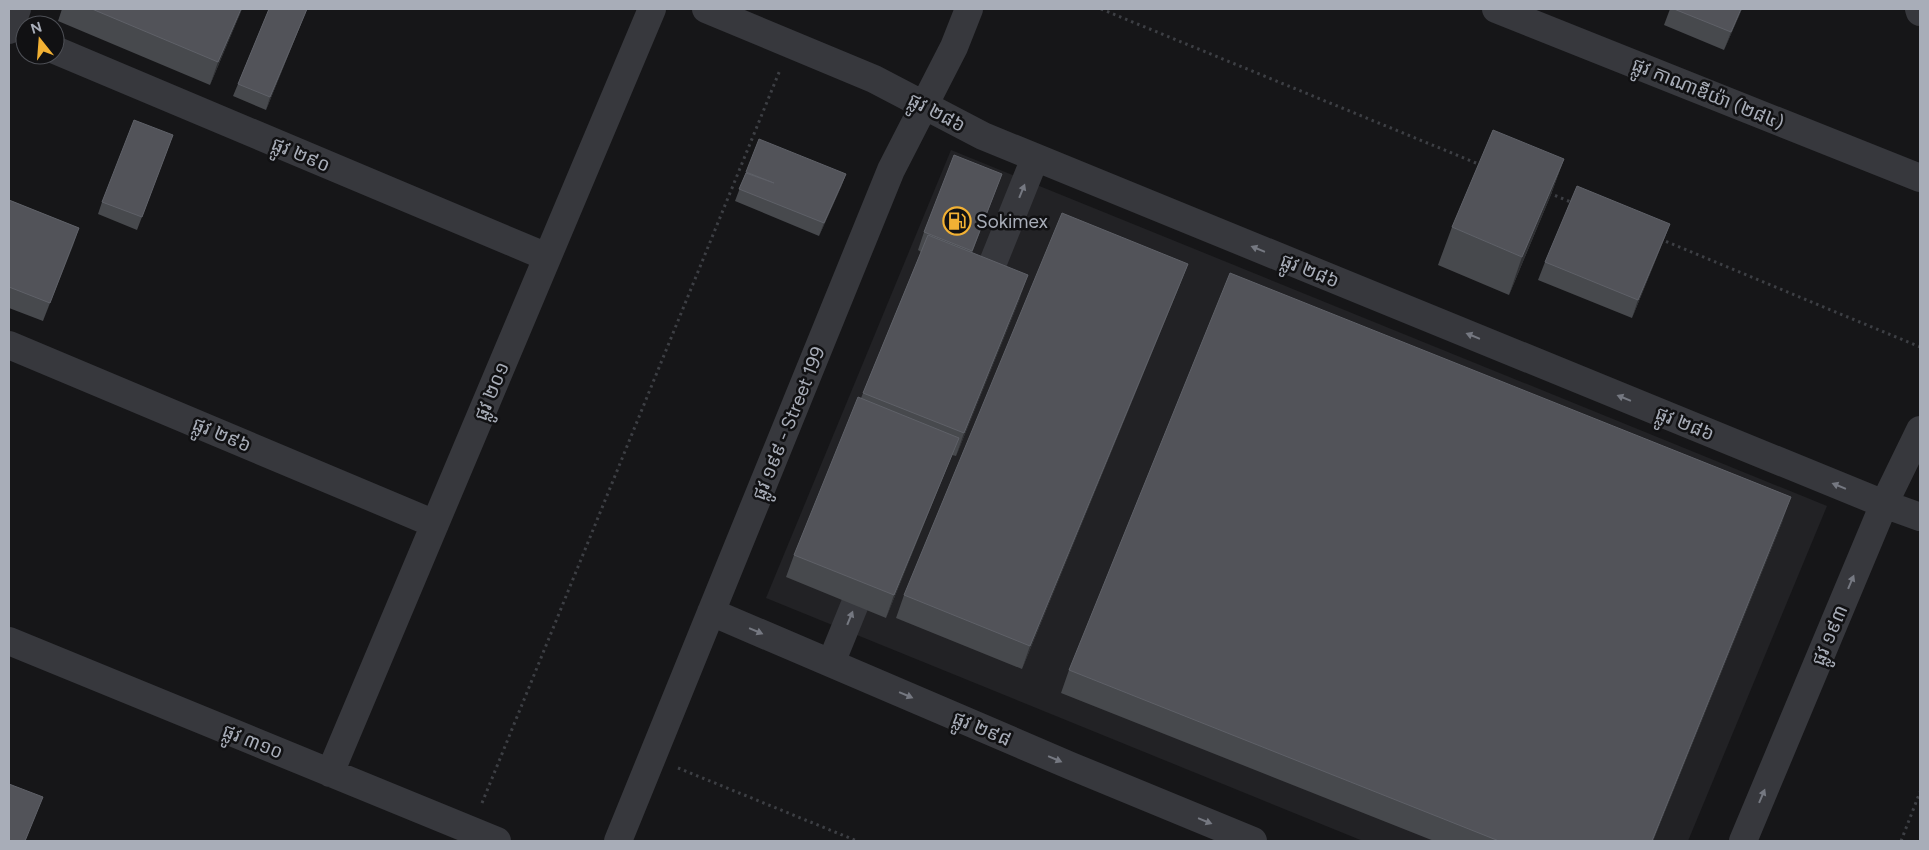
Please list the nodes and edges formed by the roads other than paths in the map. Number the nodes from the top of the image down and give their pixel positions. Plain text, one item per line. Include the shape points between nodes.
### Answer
1 (17, 9) edge
2 (652, 9) edge
3 (706, 9) edge
4 (969, 9) edge
5 (1496, 9) edge
6 (9, 30) edge
7 (65, 54) edge
8 (924, 106) junction
9 (1035, 158) junction
10 (1920, 178) edge
11 (547, 257) junction
12 (969, 322) edge
13 (9, 345) edge
14 (1920, 430) edge
15 (1884, 504) junction
16 (1920, 517) edge
17 (435, 524) junction
18 (876, 552) edge
19 (711, 612) junction
20 (9, 641) edge
21 (832, 663) junction
22 (330, 772) junction
23 (497, 841) edge
24 (618, 841) edge
25 (1253, 841) edge
26 (1743, 841) edge

1 - 6 street
2 - 11 street, ផ្លូវ ២០១
3 - 8 street, ផ្លូវ ២៨៦ via 874,79
4 - 8 street, ផ្លូវ ១៩៩ - Street 199
5 - 10 street, ផ្លូវ កាណាឌីយ៉ា (២៨៤)
7 - 11 street, ផ្លូវ ២៩០
8 - 9 street, ផ្លូវ ២៨៦ via 982,136
8 - 19 street, ផ្លូវ ១៩៩ - Street 199 via 891,170
12 -> 9 street
15 -> 9 street, ផ្លូវ ២៨៦
11 - 17 street, ផ្លូវ ២០១
13 - 17 street, ផ្លូវ ២៩៦
14 - 15 street, ផ្លូវ ១៩៣
15 - 16 street, ផ្លូវ ២៨៦
26 -> 15 street, ផ្លូវ ១៩៣
17 - 22 street, ផ្លូវ ២០១
21 -> 18 street
19 -> 21 street, ផ្លូវ ២៩៨
19 - 24 street, ផ្លូវ ១៩៩ - Street 199
20 - 22 street, ផ្លូវ ៣១០
21 -> 25 street, ផ្លូវ ២៩៨
22 - 23 street, ផ្លូវ ៣១០

